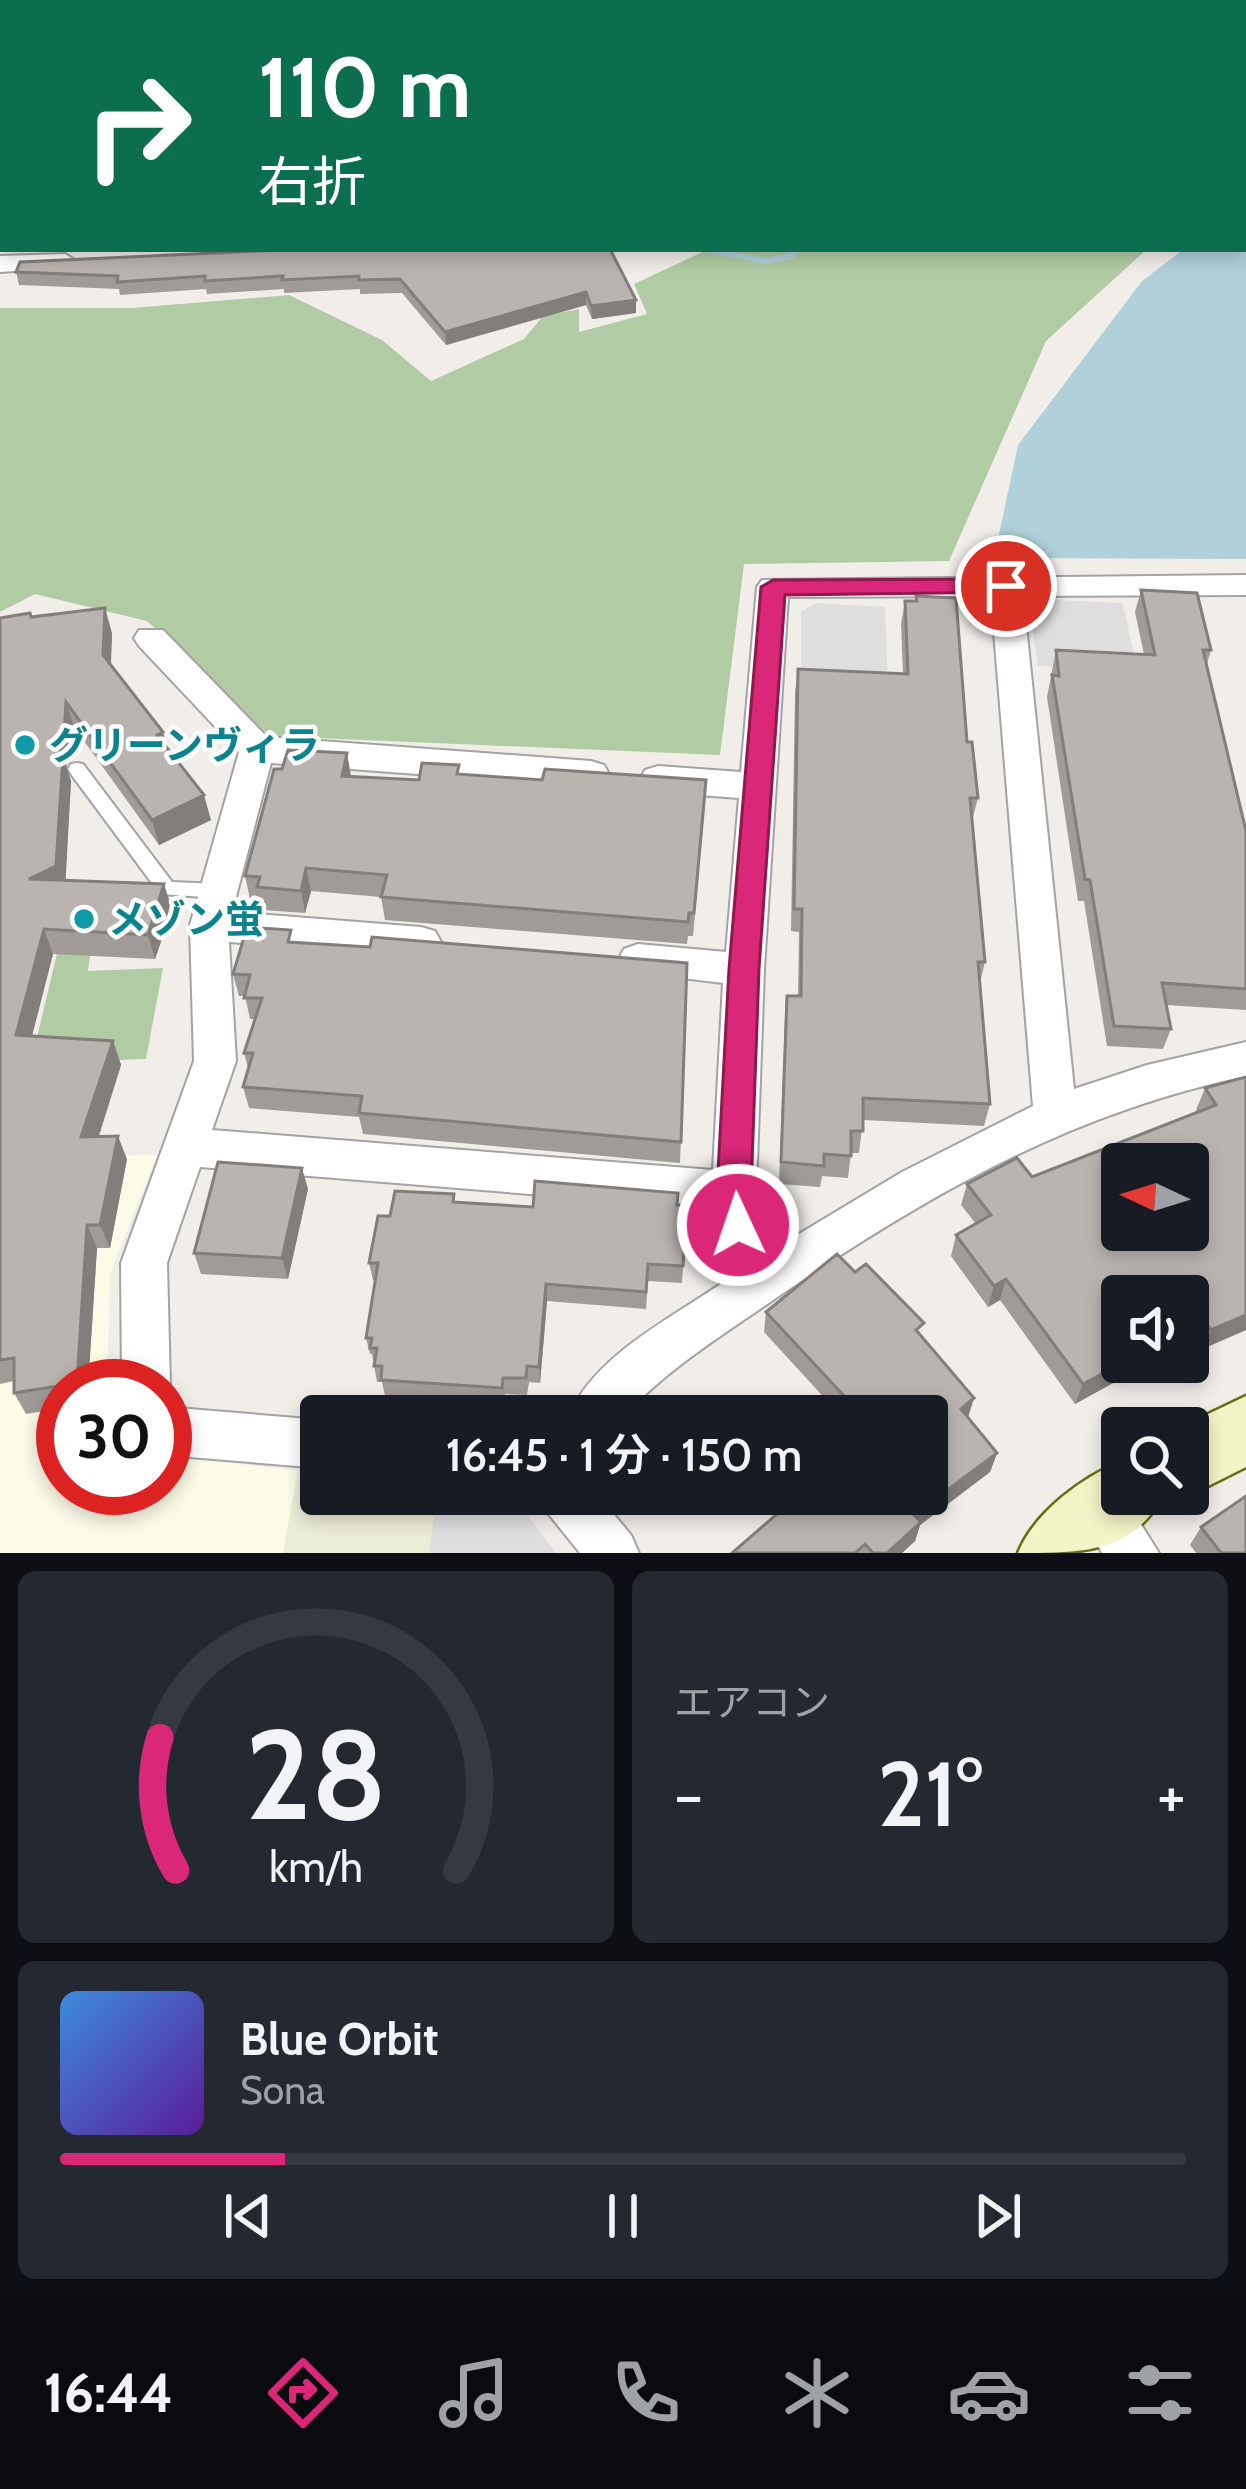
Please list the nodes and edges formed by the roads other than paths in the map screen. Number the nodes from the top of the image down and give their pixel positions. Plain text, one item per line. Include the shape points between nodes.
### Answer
1 (93, 261) edge
2 (0, 264) edge
3 (1006, 586) junction
4 (1244, 592) edge
5 (151, 638) dead end
6 (257, 749) junction
7 (76, 769) dead end
8 (756, 786) junction
9 (214, 908) junction
10 (465, 946) edge
11 (604, 957) edge
12 (744, 969) junction
13 (1246, 1059) edge
14 (1055, 1115) junction
15 (186, 1147) junction
16 (734, 1191) junction
17 (746, 1292) junction
18 (146, 1359) edge
19 (609, 1395) edge
20 (1246, 1430) edge
21 (192, 1433) edge
22 (300, 1442) edge
23 (1209, 1450) edge
24 (582, 1515) edge
25 (613, 1553) edge

1 - 2 street
3 - 4 street
3 - 8 street via 773,587
3 - 14 street
5 - 6 street
6 - 8 street
6 - 9 street
7 - 9 lane via 167,889
8 - 12 street
9 - 10 street
9 - 15 street via 214,1061
11 - 12 street
12 - 16 street
13 - 14 street
14 - 17 street
15 - 16 street
15 - 18 street via 144,1263
16 - 17 street
17 - 19 street
20 - 23 street
21 - 22 street
24 - 25 street

